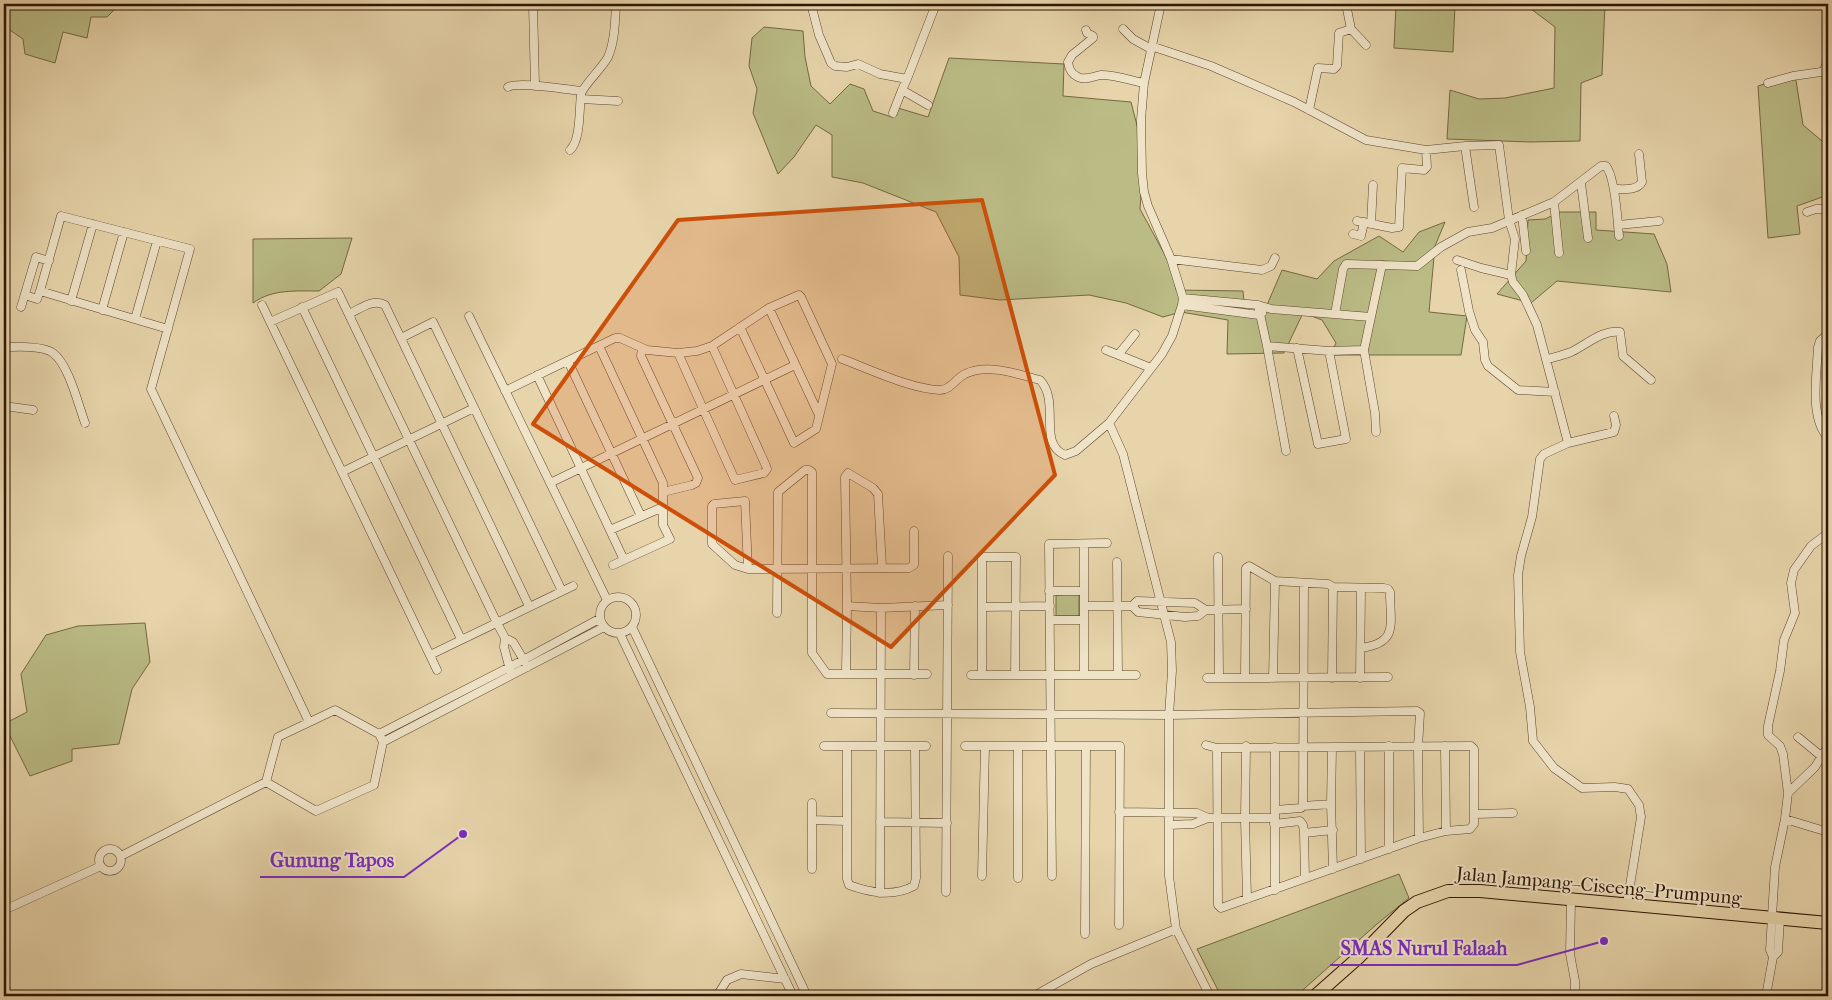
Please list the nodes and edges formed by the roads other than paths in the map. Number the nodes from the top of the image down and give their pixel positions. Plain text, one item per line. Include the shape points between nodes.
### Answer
1 (533, 4) edge
2 (616, 4) edge
3 (811, 4) edge
4 (936, 4) edge
5 (1161, 4) edge
6 (1346, 4) edge
7 (1123, 29) dead end
8 (1352, 29) junction
9 (1086, 30) dead end
10 (1366, 45) dead end
11 (1151, 47) junction
12 (1828, 59) edge
13 (1826, 71) edge
14 (907, 79) junction
15 (1144, 83) junction
16 (1768, 83) dead end
17 (535, 86) junction
18 (508, 87) dead end
19 (902, 90) junction
20 (581, 95) junction
21 (618, 101) dead end
22 (928, 105) dead end
23 (1309, 110) junction
24 (893, 113) dead end
25 (1465, 146) junction
26 (570, 150) dead end
27 (1426, 150) junction
28 (1639, 154) dead end
29 (1581, 183) junction
30 (1373, 185) dead end
31 (1614, 189) junction
32 (1554, 202) junction
33 (1474, 207) dead end
34 (1828, 209) edge
35 (1807, 212) dead end
36 (1522, 215) junction
37 (1509, 220) junction
38 (1364, 222) junction
39 (1659, 222) dead end
40 (93, 224) junction
41 (1618, 225) junction
42 (124, 232) junction
43 (1353, 234) dead end
44 (1619, 236) dead end
45 (1588, 238) dead end
46 (157, 241) junction
47 (1526, 251) dead end
48 (1560, 253) dead end
49 (1275, 258) dead end
50 (1171, 259) junction
51 (1456, 260) dead end
52 (49, 261) junction
53 (1382, 265) junction
54 (1461, 270) dead end
55 (1511, 275) junction
56 (40, 291) junction
57 (25, 295) junction
58 (71, 301) junction
59 (1182, 302) junction
60 (262, 305) dead end
61 (1258, 305) junction
62 (21, 308) dead end
63 (302, 308) junction
64 (769, 308) junction
65 (1271, 309) junction
66 (102, 310) junction
67 (349, 314) junction
68 (1259, 314) junction
69 (1335, 314) junction
70 (469, 316) dead end
71 (1371, 317) junction
72 (135, 319) junction
73 (270, 322) junction
74 (740, 327) junction
75 (168, 329) junction
76 (1136, 334) dead end
77 (1828, 334) edge
78 (400, 338) junction
79 (599, 346) junction
80 (712, 346) junction
81 (1267, 346) junction
82 (4, 348) edge
83 (642, 348) junction
84 (1298, 348) junction
85 (1106, 350) dead end
86 (1364, 350) junction
87 (1329, 351) junction
88 (678, 353) junction
89 (1118, 355) junction
90 (842, 359) dead end
91 (1548, 359) junction
92 (568, 361) junction
93 (795, 365) junction
94 (1150, 368) junction
95 (538, 375) junction
96 (765, 380) junction
97 (1651, 380) dead end
98 (505, 391) junction
99 (1554, 392) junction
100 (734, 394) junction
101 (4, 406) edge
102 (474, 408) junction
103 (703, 409) junction
104 (33, 410) dead end
105 (818, 415) junction
106 (1614, 416) dead end
107 (85, 423) dead end
108 (441, 423) junction
109 (1109, 423) junction
110 (672, 424) junction
111 (1376, 432) dead end
112 (1828, 438) edge
113 (642, 439) junction
114 (408, 440) junction
115 (1568, 443) junction
116 (1286, 451) dead end
117 (612, 453) junction
118 (374, 456) junction
119 (581, 468) junction
120 (342, 472) junction
121 (550, 483) junction
122 (663, 492) junction
123 (663, 506) junction
124 (641, 516) junction
125 (610, 530) junction
126 (914, 531) dead end
127 (1828, 533) edge
128 (1084, 544) junction
129 (1107, 544) dead end
130 (948, 556) dead end
131 (1218, 557) dead end
132 (624, 560) junction
133 (1117, 562) dead end
134 (613, 565) dead end
135 (882, 567) junction
136 (813, 568) junction
137 (845, 568) junction
138 (748, 569) junction
139 (778, 569) junction
140 (1274, 580) junction
141 (1304, 583) junction
142 (573, 586) dead end
143 (1333, 587) junction
144 (1361, 588) junction
145 (562, 591) junction
146 (1049, 591) junction
147 (1084, 591) junction
148 (607, 600) junction
149 (1162, 602) junction
150 (948, 605) junction
151 (529, 606) junction
152 (847, 606) junction
153 (915, 606) junction
154 (1016, 606) junction
155 (1050, 606) junction
156 (1084, 606) junction
157 (1118, 606) junction
158 (1132, 606) junction
159 (982, 607) junction
160 (881, 608) junction
161 (1246, 609) junction
162 (1206, 610) junction
163 (1219, 610) junction
164 (777, 613) dead end
165 (1165, 615) junction
166 (599, 618) junction
167 (1050, 620) junction
168 (1084, 620) junction
169 (497, 623) junction
170 (604, 627) junction
171 (632, 627) junction
172 (620, 634) junction
173 (505, 638) junction
174 (461, 640) junction
175 (1361, 648) junction
176 (430, 655) junction
177 (526, 663) junction
178 (508, 666) junction
179 (437, 670) dead end
180 (846, 673) junction
181 (513, 674) junction
182 (882, 674) junction
183 (927, 674) dead end
184 (914, 675) junction
185 (971, 675) dead end
186 (982, 675) junction
187 (1016, 675) junction
188 (1051, 675) junction
189 (1084, 675) junction
190 (1118, 675) junction
191 (1136, 675) dead end
192 (1219, 677) junction
193 (1245, 677) junction
194 (1303, 677) junction
195 (1388, 677) dead end
196 (1207, 678) dead end
197 (1273, 678) junction
198 (1332, 678) junction
199 (1360, 678) junction
200 (831, 713) dead end
201 (1303, 713) junction
202 (881, 714) junction
203 (947, 714) junction
204 (1051, 715) junction
205 (1169, 715) junction
206 (309, 722) junction
207 (379, 734) junction
208 (1798, 737) dead end
209 (383, 742) junction
210 (881, 745) junction
211 (1206, 745) dead end
212 (824, 746) dead end
213 (846, 746) junction
214 (915, 746) junction
215 (926, 746) dead end
216 (965, 746) dead end
217 (985, 746) junction
218 (1018, 746) junction
219 (1051, 746) junction
220 (1086, 746) junction
221 (1246, 746) junction
222 (1390, 746) junction
223 (1446, 746) junction
224 (1828, 746) edge
225 (1275, 747) junction
226 (1360, 747) junction
227 (1418, 747) junction
228 (1217, 748) junction
229 (1304, 748) junction
230 (1332, 748) junction
231 (1821, 756) junction
232 (266, 782) junction
233 (1788, 793) junction
234 (812, 803) dead end
235 (1331, 804) junction
236 (1303, 806) junction
237 (1119, 812) junction
238 (1170, 813) junction
239 (1513, 813) dead end
240 (1475, 814) junction
241 (1275, 817) junction
242 (1208, 818) junction
243 (1217, 818) junction
244 (1245, 819) junction
245 (1785, 819) junction
246 (812, 820) junction
247 (846, 821) junction
248 (880, 822) junction
249 (914, 822) junction
250 (947, 822) junction
251 (1169, 825) junction
252 (1333, 830) junction
253 (1446, 831) junction
254 (1828, 832) edge
255 (1304, 833) junction
256 (1418, 838) junction
257 (1389, 849) junction
258 (121, 856) junction
259 (1361, 859) junction
260 (101, 866) junction
261 (812, 869) dead end
262 (1333, 869) junction
263 (982, 876) dead end
264 (1052, 876) dead end
265 (1018, 878) dead end
266 (1305, 878) junction
267 (1275, 890) junction
268 (946, 892) dead end
269 (880, 893) junction
270 (1247, 899) junction
271 (1571, 900) junction
272 (1627, 904) junction
273 (4, 910) edge
274 (1776, 919) junction
275 (1828, 923) edge
276 (1119, 924) dead end
277 (776, 931) junction
278 (1178, 932) junction
279 (1085, 934) dead end
280 (766, 938) junction
281 (785, 979) junction
282 (717, 996) edge
283 (793, 996) edge
284 (807, 996) edge
285 (1034, 996) edge
286 (1210, 996) edge
287 (1315, 996) edge
288 (1575, 996) edge
289 (1766, 996) edge

1 - 17 street
2 - 20 street via 615,28 608,57
3 - 14 street via 831,63 847,67 858,64 880,74
4 - 14 street
5 - 11 street
6 - 8 street
7 - 11 street via 1133,39
8 - 10 street
8 - 23 street via 1338,34 1336,68 1318,68
9 - 15 street via 1093,38 1068,62 1074,75 1082,78 1112,76
11 - 15 street
11 - 23 street via 1211,66
12 - 13 street
13 - 16 street
14 - 19 street
15 - 50 street via 1140,120 1144,192
17 - 18 street
17 - 20 street
19 - 22 street
19 - 24 street
20 - 21 street
20 - 26 street via 576,138
23 - 27 street via 1366,140
25 - 27 street
25 - 33 street
25 - 37 street via 1499,145
27 - 38 street via 1428,167 1424,170 1402,168 1399,227
28 - 31 street via 1640,186
29 - 31 street via 1596,169 1606,166
29 - 32 street
29 - 45 street
30 - 38 street
31 - 41 street
32 - 36 street
32 - 48 street
34 - 35 street
36 - 37 street
36 - 47 street
37 - 53 street via 1492,228 1468,232 1417,266
37 - 55 street via 1515,239
38 - 43 street via 1361,236
39 - 41 street
40 - 42 street
40 - 52 street via 62,216
40 - 58 street
41 - 44 street
42 - 46 street
42 - 66 street
46 - 72 street
46 - 75 street via 190,250
49 - 50 street via 1271,266 1262,270
50 - 59 street
51 - 55 street
52 - 56 street
52 - 57 street via 36,257
53 - 69 street via 1346,264
53 - 71 street
54 - 99 street via 1469,311 1483,342 1488,366 1518,390
55 - 91 street via 1537,324
56 - 57 street via 37,299
56 - 58 street
57 - 62 street
58 - 66 street
59 - 61 street
59 - 68 street
59 - 94 street via 1172,336
60 - 73 street
61 - 65 street
61 - 68 street
63 - 67 street via 338,292
63 - 73 street
63 - 118 street
64 - 74 street
64 - 93 street
64 - 105 street via 796,295 801,297 832,364
65 - 68 street
65 - 69 street
66 - 72 street
67 - 78 street via 379,301 385,305
67 - 114 street
68 - 81 street
69 - 71 street
70 - 98 street
71 - 86 street
72 - 75 street
73 - 120 street
74 - 80 street
74 - 96 street
75 - 206 street via 150,388
76 - 89 street
77 - 112 street via 1818,347 1816,396 1817,415
78 - 102 street via 433,322
78 - 108 street
79 - 83 street via 620,338
79 - 92 street
79 - 113 street
80 - 88 street
80 - 100 street
81 - 84 street
81 - 116 street
82 - 107 street via 46,349 54,353 73,388
83 - 88 street
83 - 110 street via 641,356
84 - 87 street
84 - 87 street via 1318,444 1346,439
85 - 89 street
86 - 87 street
86 - 111 street
88 - 103 street
89 - 94 street
90 - 109 street via 908,383 939,390 948,388 962,375 979,370 998,370 1040,380 1049,397 1051,441 1058,453 1064,455 1076,451
91 - 97 street via 1572,352 1617,331 1620,332 1623,356
91 - 99 street
92 - 95 street
92 - 117 street
93 - 96 street
93 - 105 street
94 - 109 street
95 - 98 street
95 - 119 street
96 - 100 street
96 - 105 street via 794,442 816,429
98 - 121 street
99 - 115 street
100 - 103 street
100 - 103 street via 766,466 764,474 735,480
101 - 104 street
102 - 108 street
102 - 145 street
103 - 110 street
106 - 115 street via 1614,432
108 - 114 street
108 - 151 street
109 - 149 street via 1123,454
110 - 113 street
110 - 122 street via 698,478 692,485
113 - 117 street
113 - 122 street via 663,483
114 - 118 street
114 - 169 street
115 - 272 street via 1540,458 1532,517 1518,575 1520,652 1534,741 1554,768 1582,788 1628,789 1639,806
117 - 119 street
117 - 124 street
118 - 120 street
118 - 174 street
119 - 121 street
119 - 125 street
120 - 176 street
121 - 148 street
122 - 123 street
123 - 124 street
123 - 132 street via 663,525 670,538
124 - 125 street
125 - 132 street
126 - 135 street via 914,564 909,568
127 - 233 street via 1811,546 1794,570 1791,583 1794,613 1784,640 1768,726 1768,735 1780,746 1783,754
128 - 129 street
128 - 146 street via 1048,544
128 - 147 street
130 - 150 street
131 - 163 street
132 - 134 street
133 - 157 street
135 - 137 street
135 - 137 street via 878,494 848,473 845,477
136 - 137 street
136 - 139 street
136 - 139 street via 812,472 807,470 778,492
136 - 180 street via 812,653 825,673
137 - 152 street
138 - 138 street via 735,566 712,544 714,504 744,501
138 - 139 street
139 - 164 street
140 - 141 street
140 - 161 street via 1247,567
140 - 197 street
141 - 143 street
141 - 194 street
142 - 145 street
143 - 144 street
143 - 198 street
144 - 175 street
144 - 175 street via 1388,589 1390,630 1386,639 1376,646
145 - 151 street
146 - 147 street
146 - 155 street
147 - 156 street
148 - 166 street via 602,605
148 - 171 street via 621,597 633,605 636,620
149 - 158 street via 1137,601
149 - 162 street via 1195,603
149 - 165 street
150 - 153 street
150 - 203 street
151 - 169 street
152 - 160 street
152 - 180 street
153 - 160 street
153 - 184 street
154 - 155 street
154 - 159 street
154 - 159 street via 1016,557 982,557
154 - 187 street
155 - 167 street
156 - 157 street
156 - 168 street
157 - 158 street
157 - 190 street
158 - 165 street via 1138,612
159 - 186 street
160 - 182 street
161 - 163 street
161 - 193 street
162 - 163 street
162 - 165 street via 1193,617
163 - 192 street
165 - 205 street via 1171,642
166 - 170 street
166 - 177 street
167 - 168 street
167 - 188 street
168 - 189 street
169 - 173 street
169 - 174 street
170 - 172 street
170 - 177 street
171 - 172 street
171 - 277 street
172 - 280 street
173 - 177 street via 513,642
173 - 178 street
174 - 176 street
175 - 199 street
176 - 179 street
177 - 178 street
177 - 181 street
178 - 181 street
178 - 207 street
180 - 182 street
181 - 209 street
182 - 184 street
182 - 202 street
183 - 184 street
185 - 186 street
186 - 187 street
187 - 188 street
188 - 189 street
188 - 204 street
189 - 190 street
190 - 191 street
192 - 193 street
192 - 196 street
193 - 197 street
194 - 197 street
194 - 198 street
194 - 201 street
195 - 199 street
198 - 199 street
200 - 202 street
201 - 205 street
201 - 227 street via 1418,711
201 - 229 street
202 - 203 street
202 - 210 street
203 - 204 street
203 - 250 street
204 - 205 street
204 - 219 street
205 - 238 street
206 - 207 street via 335,710
206 - 232 street via 278,737
207 - 209 street
208 - 231 street
209 - 232 street via 374,785 316,811
210 - 213 street
210 - 214 street
210 - 248 street
211 - 228 street
212 - 213 street
213 - 247 street
214 - 215 street
214 - 249 street
216 - 217 street
217 - 218 street
217 - 263 street
218 - 219 street
218 - 265 street
219 - 220 street
219 - 264 street
220 - 237 street via 1120,746
220 - 279 street
221 - 225 street
221 - 228 street
221 - 244 street
222 - 226 street
222 - 227 street
222 - 257 street
223 - 227 street
223 - 240 street via 1473,747
223 - 253 street
224 - 231 street
225 - 229 street
225 - 241 street
226 - 230 street
226 - 259 street
227 - 256 street
228 - 243 street
229 - 230 street
229 - 236 street
230 - 235 street
231 - 233 street via 1815,767
232 - 258 street
233 - 245 street
234 - 246 street
235 - 236 street
235 - 252 street
236 - 241 street
237 - 238 street
237 - 276 street
238 - 242 street via 1197,813
238 - 251 street
239 - 240 street
240 - 253 street via 1472,828
241 - 244 street
241 - 255 street via 1300,821
241 - 267 street
242 - 243 street
242 - 251 street via 1193,824
243 - 244 street
243 - 270 street via 1218,905 1224,908
244 - 270 street
245 - 254 street
245 - 274 street via 1775,867
246 - 247 street
246 - 261 street
247 - 269 street via 849,886
248 - 249 street
248 - 269 street
249 - 250 street
249 - 269 street via 914,886 896,893
250 - 268 street
251 - 278 street via 1169,876
252 - 255 street
252 - 262 street
253 - 256 street
255 - 266 street
256 - 257 street
257 - 259 street
258 - 260 street via 117,869 110,871
258 - 260 street via 112,849 105,850 100,855
259 - 262 street
260 - 273 street
262 - 266 street
266 - 267 street
267 - 270 street
271 - 272 main road, Jalan Jampang–Ciseeng–Prumpung
271 - 287 main road, Jalan Jampang–Ciseeng–Prumpung via 1463,890 1431,896 1404,911
271 - 288 street via 1570,954
272 - 274 main road, Jalan Jampang–Ciseeng–Prumpung
274 - 275 main road, Jalan Jampang–Ciseeng–Prumpung
274 - 289 street
277 - 280 street
277 - 284 street
278 - 285 street via 1091,964
278 - 286 street
280 - 281 street
281 - 282 street via 741,974 727,980
281 - 283 street

